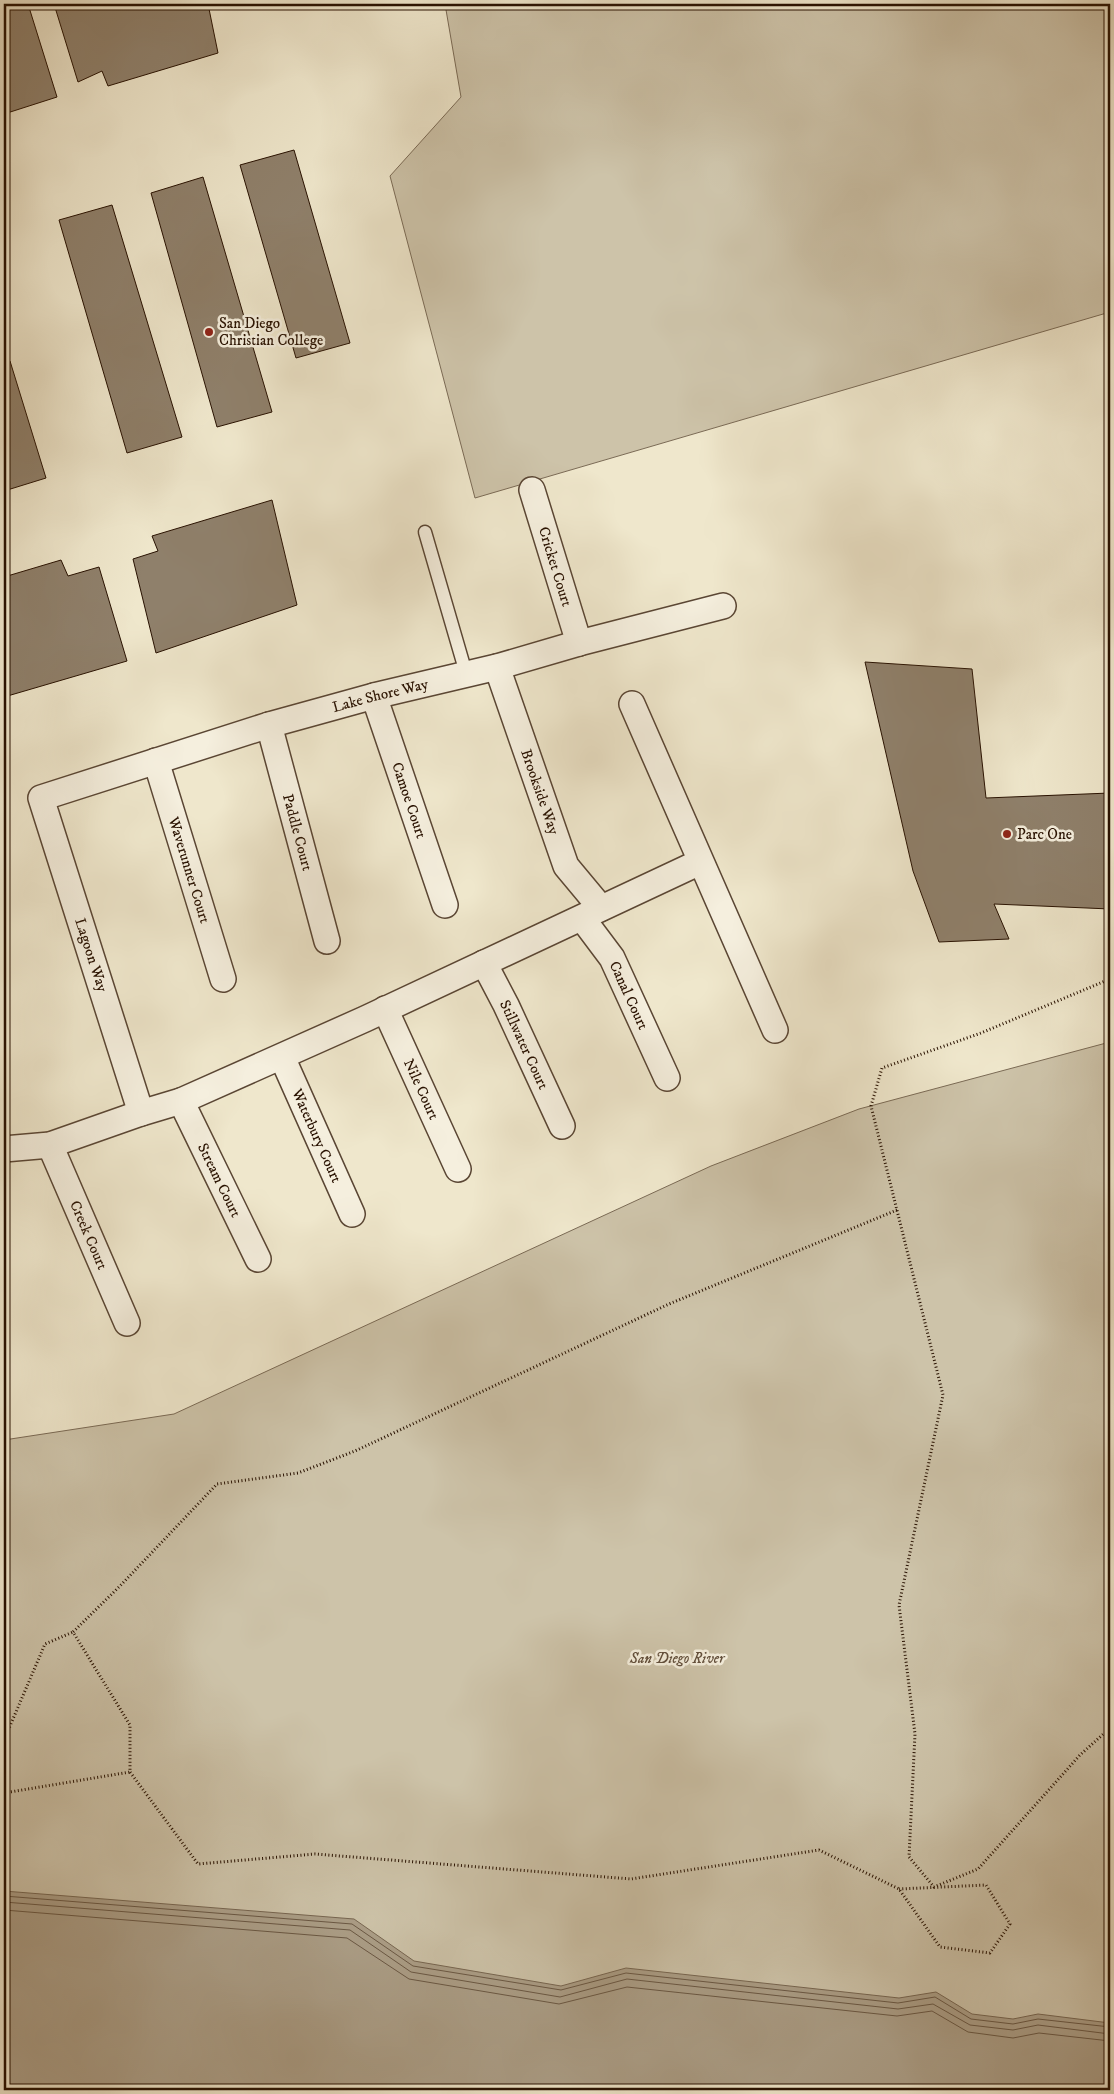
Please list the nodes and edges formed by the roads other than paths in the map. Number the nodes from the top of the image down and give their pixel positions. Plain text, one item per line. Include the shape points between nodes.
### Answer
1 (532, 490) dead end
2 (425, 532) dead end
3 (723, 606) dead end
4 (579, 643) junction
5 (497, 667) junction
6 (466, 673) junction
7 (374, 696) junction
8 (632, 704) dead end
9 (269, 725) junction
10 (156, 760) junction
11 (41, 798) joint
12 (700, 862) junction
13 (446, 905) dead end
14 (592, 913) junction
15 (327, 941) dead end
16 (484, 963) junction
17 (223, 978) dead end
18 (385, 1009) junction
19 (775, 1030) dead end
20 (282, 1057) junction
21 (668, 1078) dead end
22 (181, 1101) junction
23 (141, 1113) junction
24 (562, 1126) dead end
25 (50, 1145) junction
26 (4, 1149) edge
27 (458, 1169) dead end
28 (352, 1214) dead end
29 (258, 1259) dead end
30 (127, 1323) dead end

1 - 4 street, Cricket Court
2 - 6 lane
3 - 4 street, Lake Shore Way
4 - 5 street, Lake Shore Way
5 - 6 street, Lake Shore Way
5 - 14 street, Brookside Way via 566,866
6 - 7 street, Lake Shore Way
7 - 9 street, Lake Shore Way
7 - 13 street, Camoe Court
8 - 12 street
9 - 10 street, Lake Shore Way
9 - 15 street, Paddle Court
10 - 11 street, Lake Shore Way
10 - 17 street, Waverunner Court
11 - 23 street, Lagoon Way
12 - 14 street
12 - 19 street
14 - 16 street
14 - 21 street, Canal Court
16 - 18 street
16 - 24 street, Stillwater Court
18 - 20 street
18 - 27 street, Nile Court
20 - 22 street
20 - 28 street, Waterbury Court
22 - 23 street
22 - 29 street, Stream Court
23 - 25 street
25 - 26 street
25 - 30 street, Creek Court

